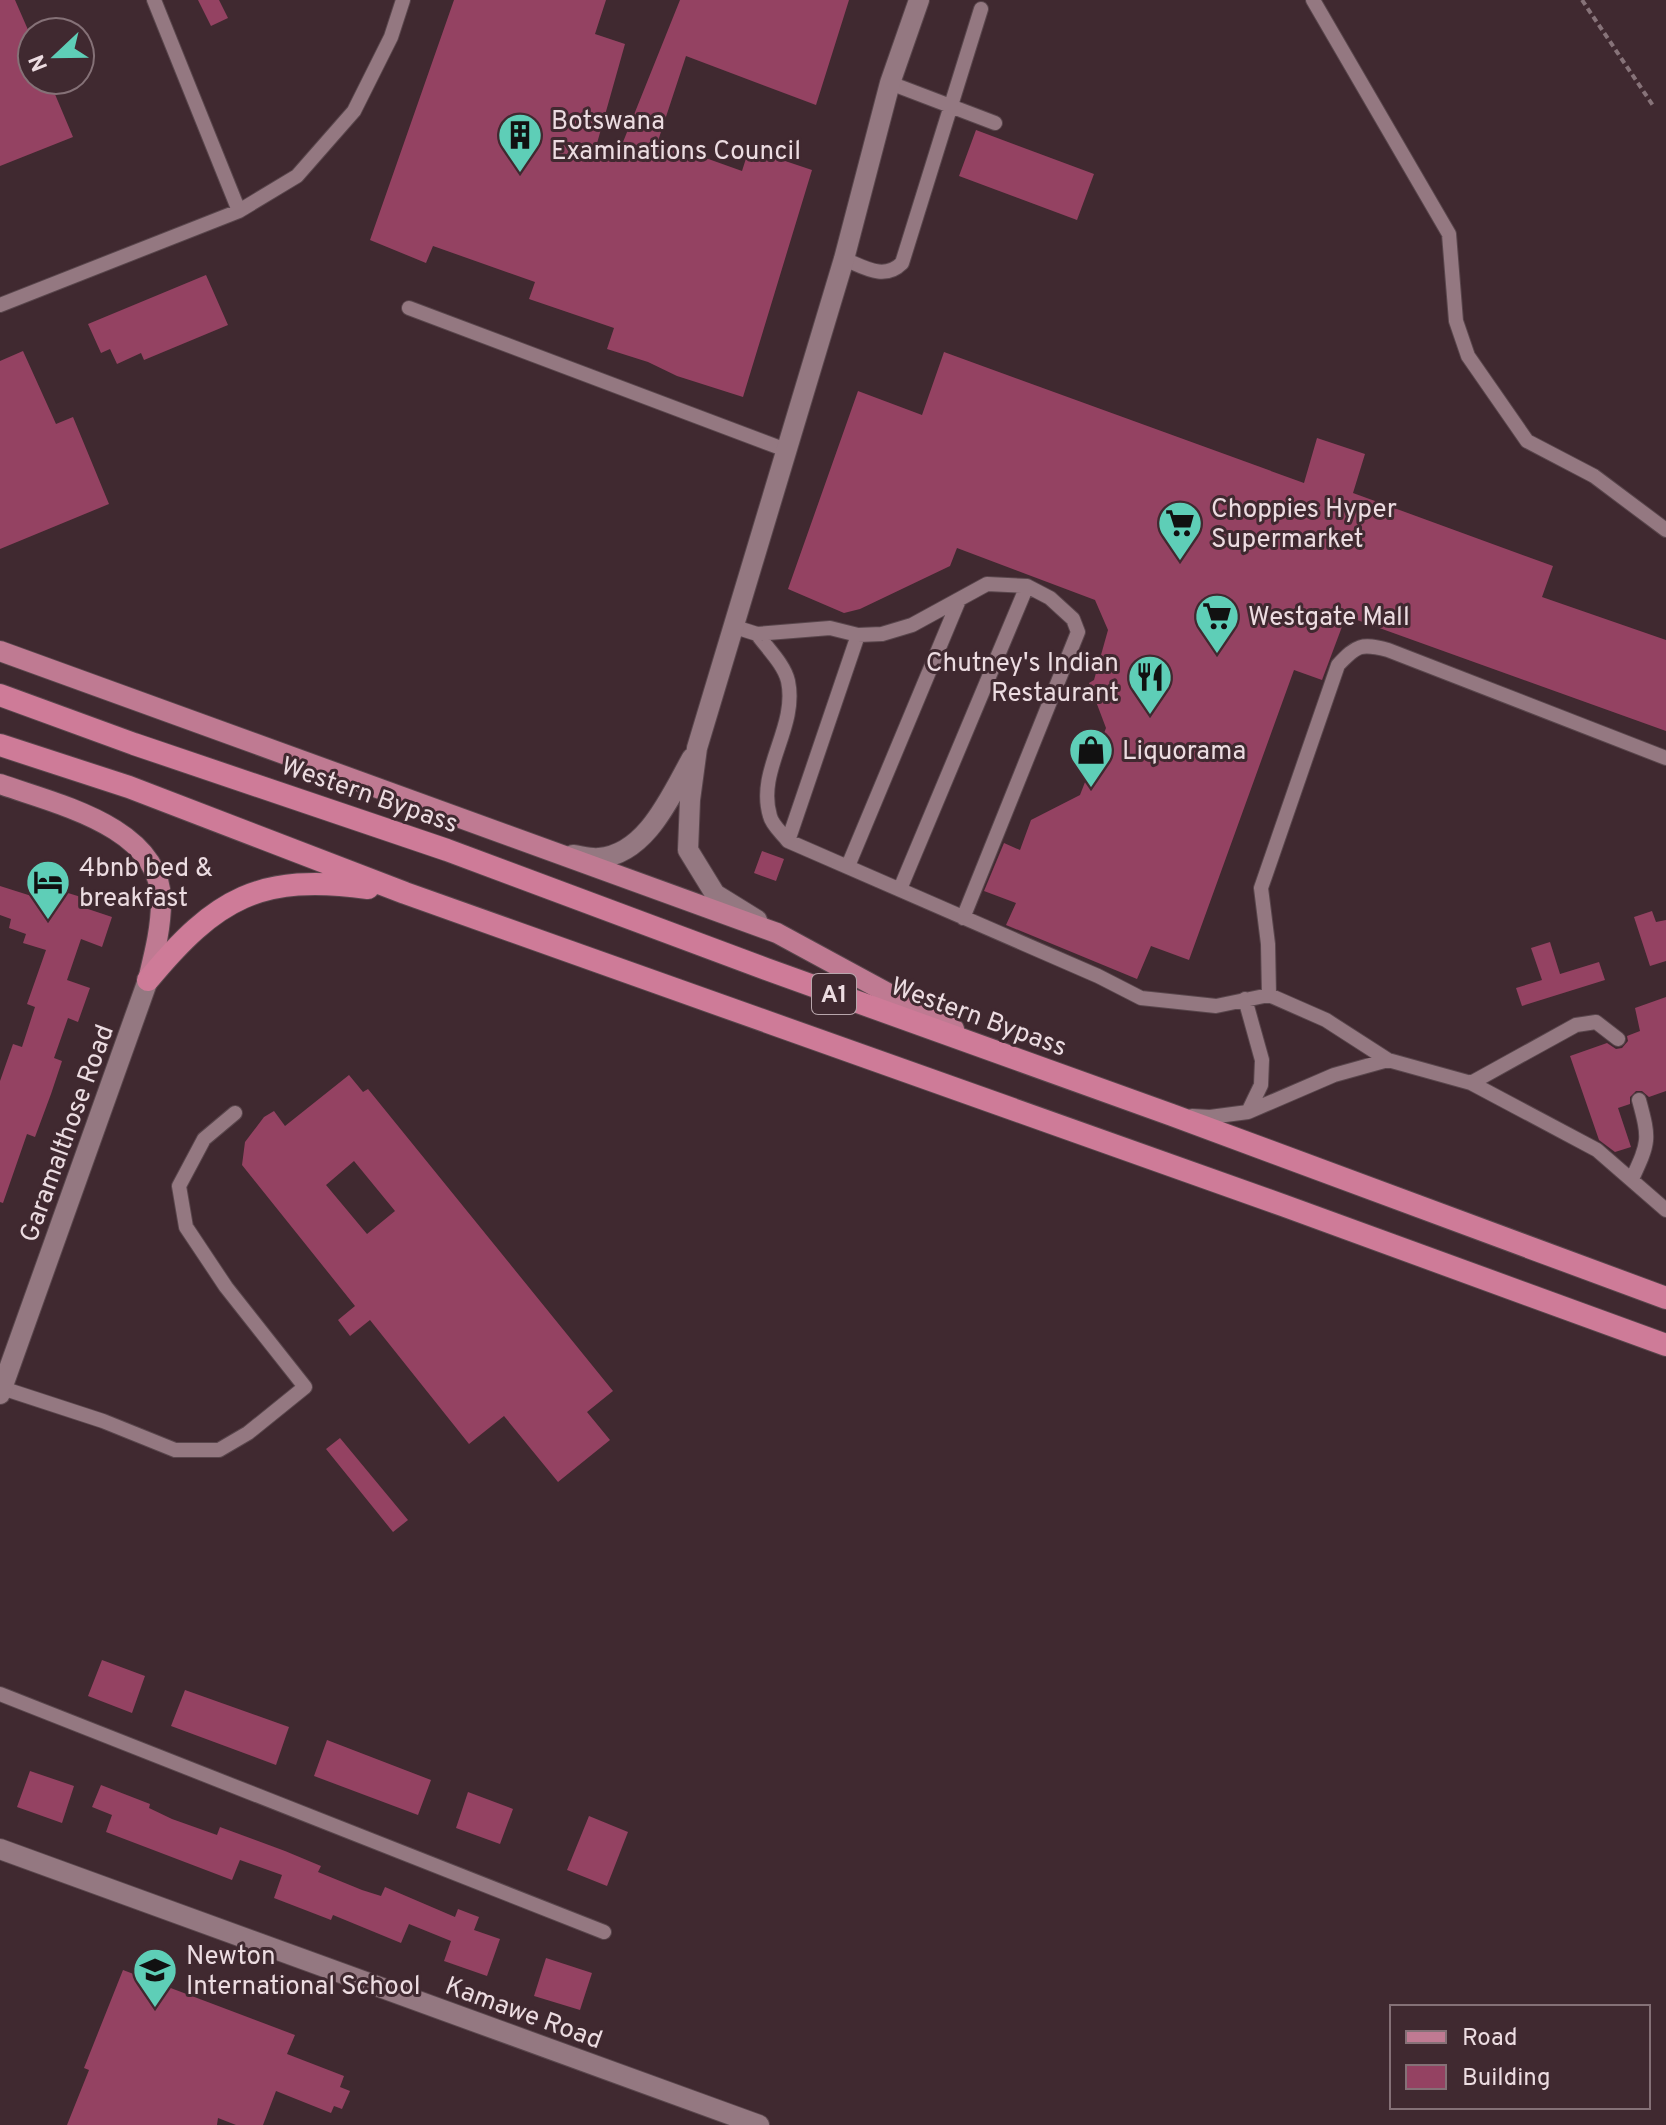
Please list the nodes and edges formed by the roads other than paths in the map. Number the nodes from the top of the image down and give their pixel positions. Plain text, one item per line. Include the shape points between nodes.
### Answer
1 (154, 0) edge
2 (403, 0) edge
3 (910, 0) edge
4 (919, 0) edge
5 (1313, 0) edge
6 (981, 9) dead end
7 (909, 29) junction
8 (890, 83) junction
9 (950, 105) junction
10 (995, 123) dead end
11 (239, 211) junction
12 (844, 259) junction
13 (0, 305) edge
14 (409, 308) dead end
15 (786, 450) junction
16 (1666, 530) edge
17 (1027, 586) junction
18 (959, 600) junction
19 (732, 626) junction
20 (757, 634) junction
21 (858, 635) junction
22 (0, 651) edge
23 (0, 695) edge
24 (0, 745) edge
25 (697, 748) junction
26 (0, 754) edge
27 (1666, 758) edge
28 (59, 766) junction
29 (0, 784) edge
30 (788, 841) junction
31 (553, 852) junction
32 (848, 866) junction
33 (900, 889) junction
34 (405, 893) junction
35 (963, 918) junction
36 (777, 933) junction
37 (148, 980) junction
38 (1269, 995) junction
39 (1245, 999) junction
40 (1618, 1039) dead end
41 (994, 1051) junction
42 (1388, 1060) junction
43 (1471, 1083) junction
44 (1639, 1100) dead end
45 (1248, 1112) junction
46 (235, 1113) dead end
47 (1172, 1115) junction
48 (1632, 1179) junction
49 (1666, 1210) edge
50 (1666, 1298) edge
51 (1666, 1345) edge
52 (1, 1390) edge
53 (0, 1694) edge
54 (0, 1849) edge
55 (604, 1932) dead end
56 (759, 2125) edge

1 - 11 lane
2 - 11 lane via 354,111 297,176
3 - 7 lane
4 - 7 street
5 - 16 lane via 1449,234 1456,321 1468,356 1527,441 1594,476
6 - 9 lane
7 - 8 street
8 - 9 lane
8 - 12 street
9 - 10 lane
9 - 12 lane via 902,263 880,273
11 - 13 lane
12 - 15 street
14 - 15 lane
15 - 19 street
17 - 18 lane via 987,584
17 - 33 lane
17 - 35 lane via 1050,598 1073,619 1078,632
18 - 21 lane via 912,625
18 - 32 lane
19 - 20 lane
19 - 25 street
20 - 21 lane via 830,628
20 - 30 lane via 788,684 789,718 766,794 770,819
21 - 30 lane
22 - 31 main road
23 - 41 highway, Western Bypass / A1 via 447,850
24 - 28 highway, A1
25 - 31 street via 652,825 631,846 599,858
25 - 36 street via 688,850 715,894
26 - 28 main road
27 - 38 lane via 1388,650 1369,645 1354,649 1338,665 1261,888
28 - 34 highway, A1 via 129,787
29 - 37 main road via 94,818 153,864 162,899
30 - 32 lane
31 - 36 main road
32 - 33 lane
33 - 35 lane
34 - 37 highway via 338,884 253,892 220,908 181,940
34 - 51 highway, A1
35 - 39 lane via 1141,998 1216,1006
36 - 41 main road
37 - 52 street, Garamalthose Road
38 - 39 lane
38 - 42 lane via 1326,1020
39 - 45 lane via 1262,1060 1261,1085
40 - 43 lane via 1596,1022 1576,1025
41 - 47 highway, Western Bypass / A1
42 - 43 lane
42 - 45 lane via 1334,1075
43 - 48 lane via 1597,1150
44 - 48 lane via 1648,1145
45 - 47 lane
46 - 52 lane via 204,1139 179,1186 186,1227 305,1387 219,1450 175,1450
47 - 50 highway, Western Bypass / A1
48 - 49 lane
53 - 55 lane
54 - 56 street, Kamawe Road

